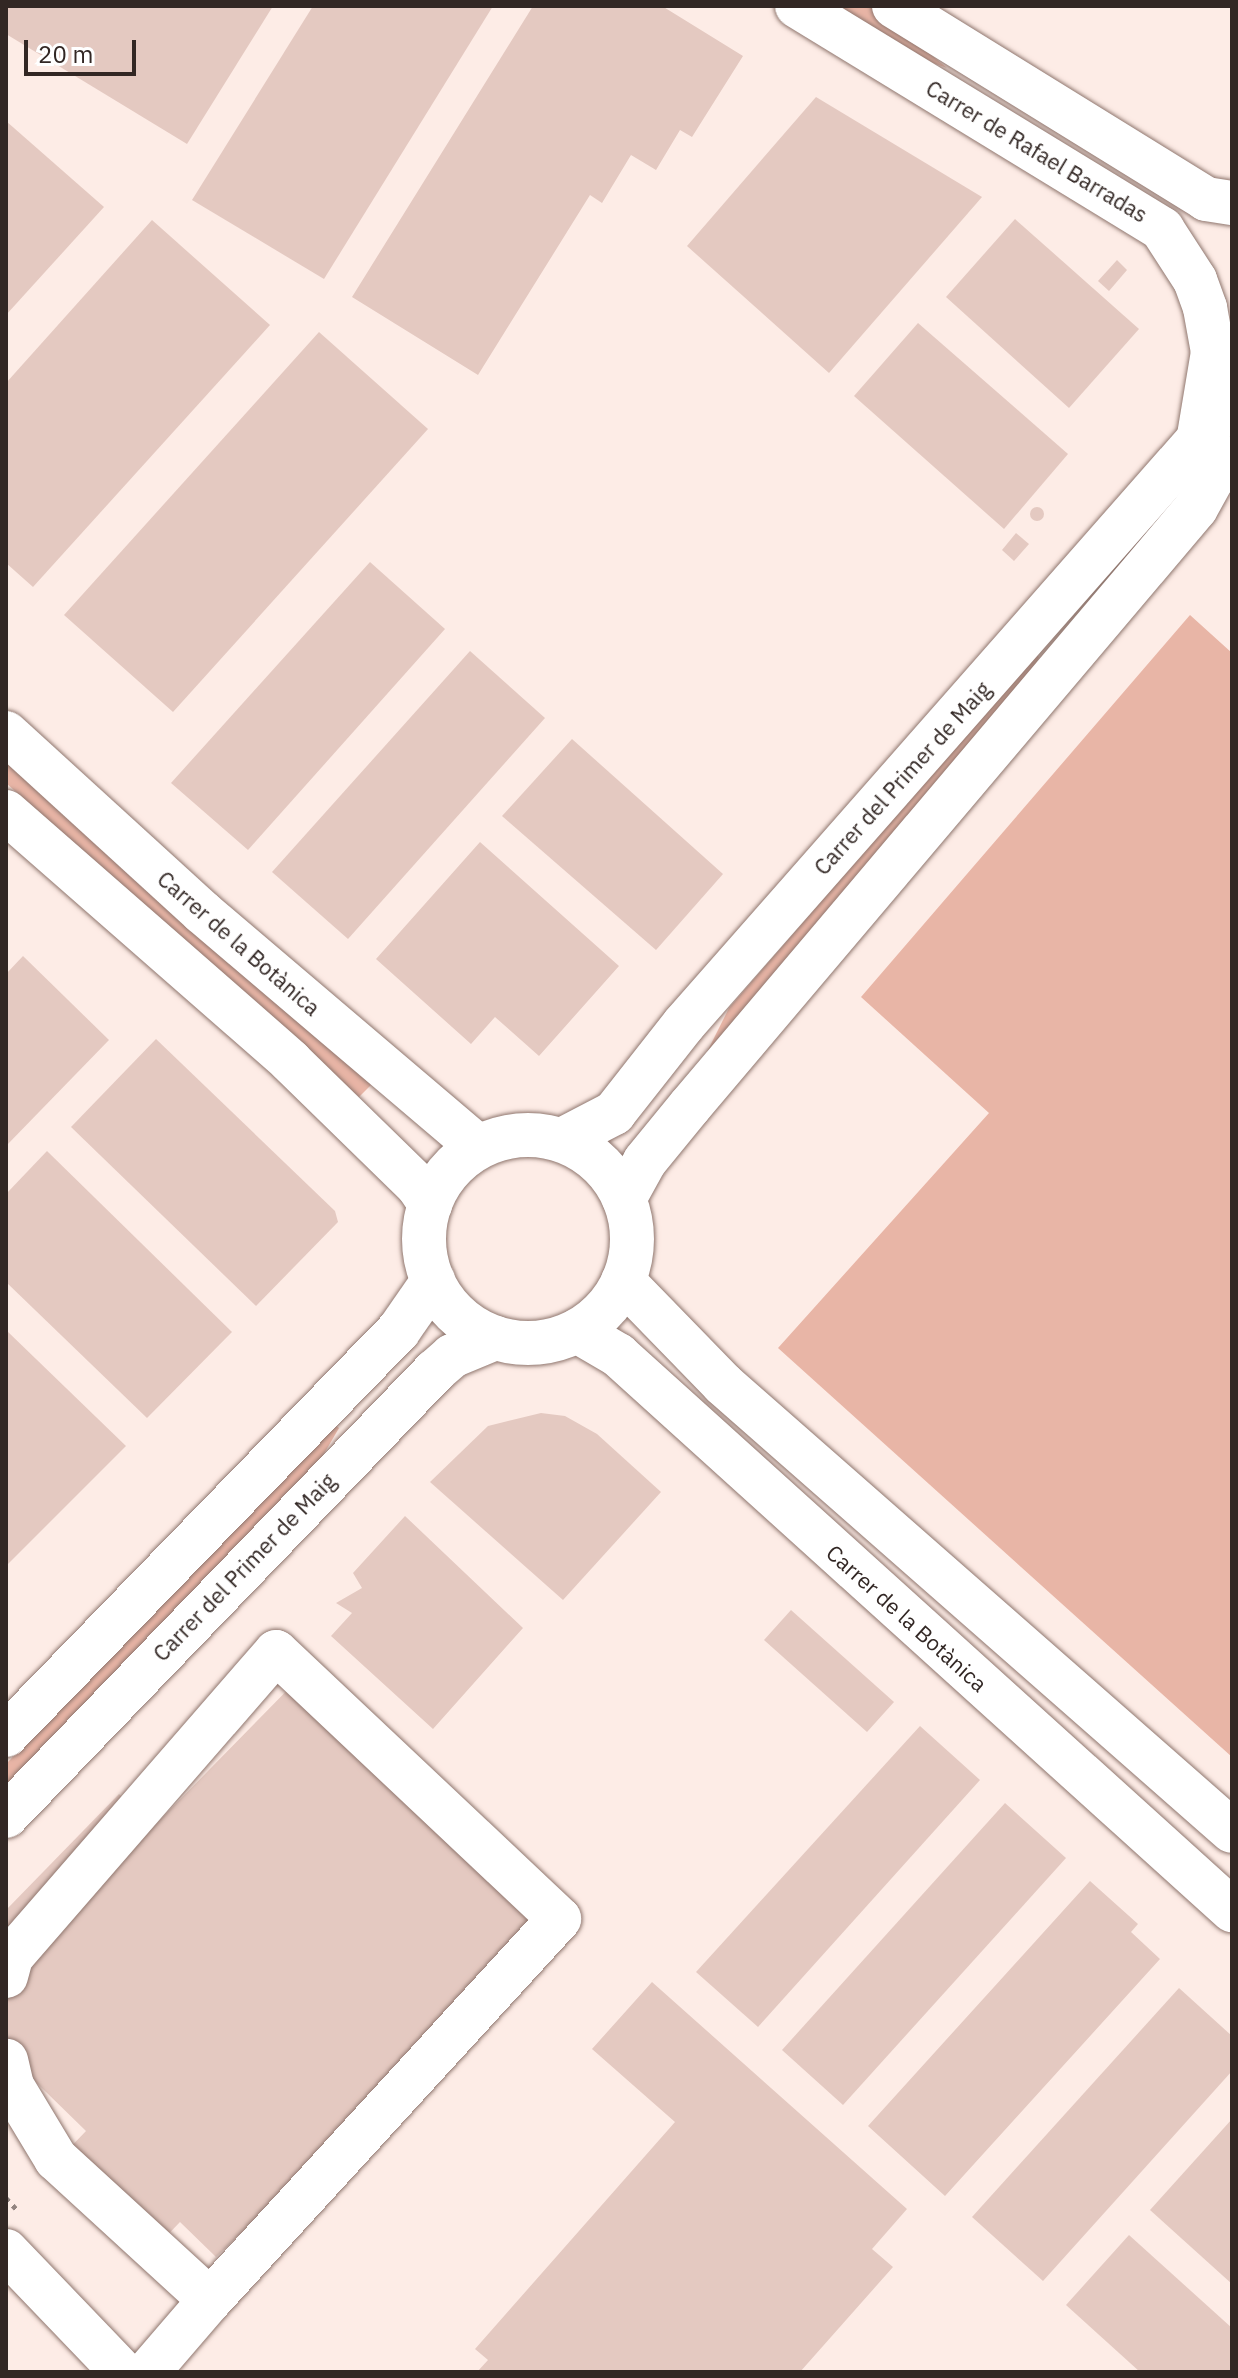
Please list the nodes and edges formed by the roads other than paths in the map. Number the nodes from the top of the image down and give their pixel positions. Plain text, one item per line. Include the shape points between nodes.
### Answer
1 (797, 6) edge
2 (894, 6) edge
3 (1223, 210) edge
4 (1232, 401) edge
5 (1218, 454) edge
6 (6, 733) edge
7 (6, 812) edge
8 (562, 1140) junction
9 (478, 1147) junction
10 (624, 1199) junction
11 (430, 1204) junction
12 (433, 1281) junction
13 (623, 1281) junction
14 (577, 1331) junction
15 (495, 1338) junction
16 (6, 1735) edge
17 (6, 1816) edge
18 (1232, 1831) edge
19 (1232, 1910) edge
20 (6, 1976) edge
21 (6, 2061) edge
22 (6, 2251) edge
23 (210, 2300) junction
24 (122, 2372) edge
25 (148, 2372) edge

1 - 5 street, Carrer de Rafael Barradas via 1162,229 1195,280 1208,322
2 - 3 street
4 - 5 street, Carrer del Primer de Maig
5 - 8 street, Carrer del Primer de Maig via 684,1024 614,1113
5 - 10 street, Carrer del Primer de Maig via 1196,508 645,1161
6 - 9 street, Carrer de la Botànica via 202,912
7 - 11 street via 290,1061 418,1186
8 - 9 street via 518,1137
8 - 10 street via 603,1167
9 - 11 street via 452,1168
10 - 13 street via 632,1233
11 - 12 street via 424,1243
12 - 15 street via 458,1316
12 - 16 street via 391,1339
13 - 14 street via 605,1310
13 - 18 street via 723,1384
14 - 15 street via 537,1343
14 - 19 street, Carrer de la Botànica via 618,1355
15 - 17 street, Carrer del Primer de Maig via 452,1356 435,1371
20 - 23 street via 11,1957 276,1652 559,1919
21 - 23 street via 12,2086 56,2159
22 - 24 street
23 - 25 street

